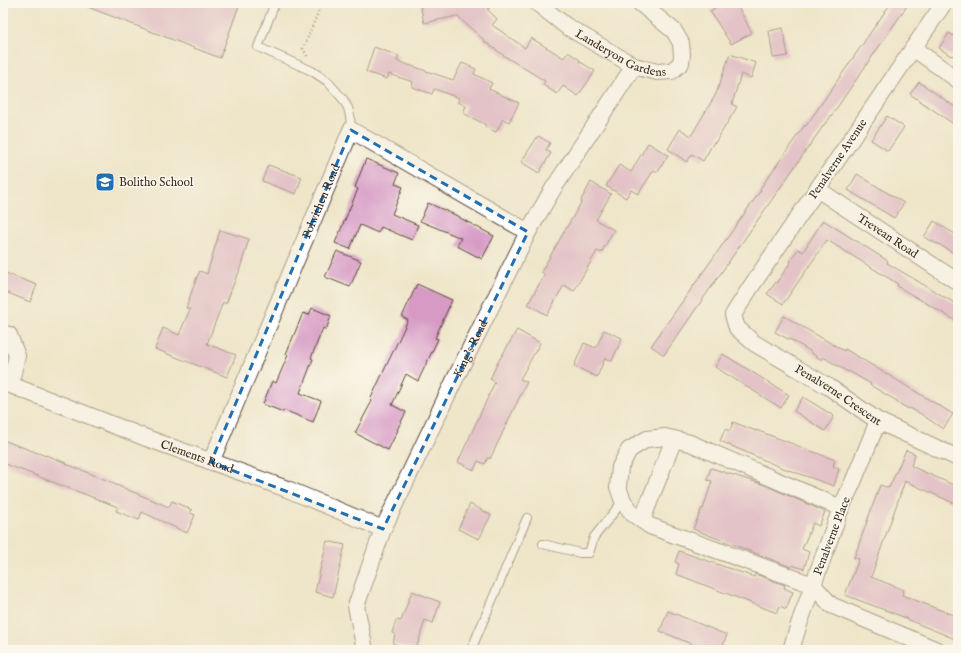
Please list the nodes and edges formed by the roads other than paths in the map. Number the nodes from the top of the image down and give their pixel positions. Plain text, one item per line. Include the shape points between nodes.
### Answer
1 (275, 3) edge
2 (538, 3) edge
3 (640, 3) edge
4 (944, 3) edge
5 (913, 48) junction
6 (634, 66) junction
7 (958, 80) edge
8 (351, 130) junction
9 (818, 189) junction
10 (528, 232) junction
11 (958, 282) edge
12 (733, 315) joint
13 (3, 332) edge
14 (6, 383) edge
15 (878, 421) junction
16 (674, 439) junction
17 (958, 458) edge
18 (211, 462) junction
19 (623, 501) junction
20 (842, 508) junction
21 (527, 518) dead end
22 (642, 520) junction
23 (383, 529) junction
24 (543, 544) dead end
25 (813, 585) junction
26 (365, 650) edge
27 (471, 650) edge
28 (791, 650) edge
29 (938, 650) edge

1 - 8 lane via 258,47 312,71 327,81 348,108
2 - 6 street, Landeryon Gardens via 566,26
3 - 6 street, Landeryon Gardens via 674,31 681,43 682,55 681,63 672,71 657,72
4 - 5 street, Penalverne Avenue
5 - 7 street
5 - 9 street, Penalverne Avenue
6 - 10 street, King's Road via 553,189
8 - 10 street
8 - 18 street, Polwithen Road
9 - 11 street, Trevean Road
9 - 12 street, Penalverne Avenue
10 - 23 street, King's Road
12 - 15 street, Penalverne Crescent via 737,328 754,343 829,387
13 - 14 street via 9,335 17,356
14 - 18 street, Clements Road
15 - 17 street, Penalverne Crescent
15 - 20 street, Penalverne Place
16 - 19 street via 647,439 629,450 620,467 618,487
16 - 20 street via 690,443
16 - 22 street
18 - 23 street, Clements Road via 287,489
19 - 22 street via 633,514
19 - 24 lane via 594,537 589,553
20 - 25 street, Penalverne Place
21 - 27 lane
22 - 25 street via 650,526
23 - 26 street, King's Road via 356,606
25 - 28 street
25 - 29 street, Penalverne Place via 831,605

